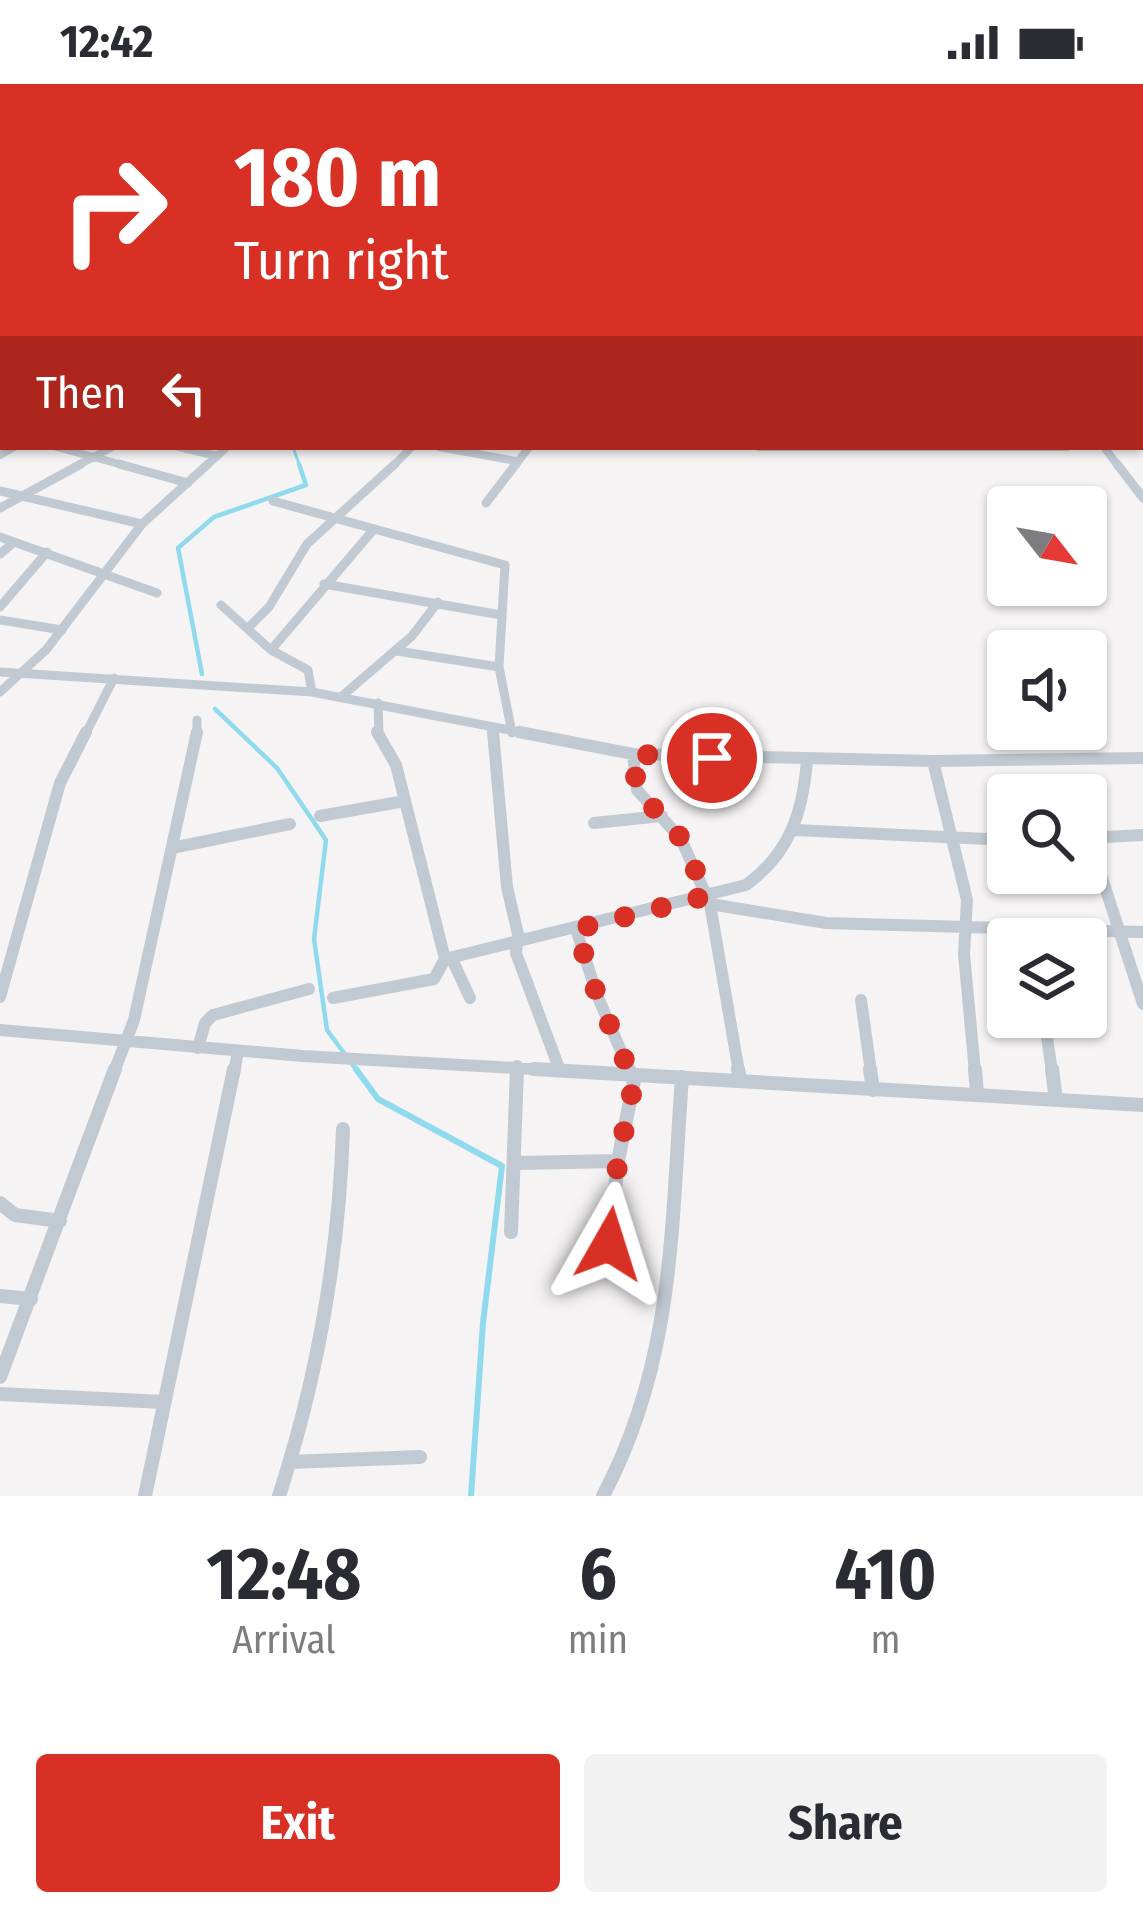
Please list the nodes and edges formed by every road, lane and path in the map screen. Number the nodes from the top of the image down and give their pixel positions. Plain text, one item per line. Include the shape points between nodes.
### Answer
1 (65, 450) edge
2 (105, 450) edge
3 (192, 450) edge
4 (224, 450) edge
5 (407, 450) edge
6 (456, 450) edge
7 (526, 450) edge
8 (1106, 450) edge
9 (217, 456) junction
10 (87, 458) junction
11 (516, 461) junction
12 (188, 483) junction
13 (0, 491) edge
14 (18, 498) junction
15 (1143, 498) edge
16 (273, 501) dead end
17 (486, 503) dead end
18 (0, 508) edge
19 (337, 517) junction
20 (142, 524) junction
21 (374, 530) junction
22 (0, 537) edge
23 (14, 542) junction
24 (47, 553) junction
25 (0, 554) edge
26 (104, 573) junction
27 (324, 584) junction
28 (157, 593) dead end
29 (438, 602) junction
30 (221, 605) dead end
31 (0, 607) edge
32 (501, 615) junction
33 (0, 620) edge
34 (248, 628) junction
35 (62, 630) junction
36 (271, 650) junction
37 (397, 651) junction
38 (499, 667) junction
39 (0, 672) edge
40 (22, 673) junction
41 (114, 678) junction
42 (0, 692) edge
43 (312, 692) junction
44 (341, 697) junction
45 (379, 704) junction
46 (197, 720) dead end
47 (493, 728) junction
48 (512, 733) junction
49 (633, 754) junction
50 (1143, 758) edge
51 (807, 760) junction
52 (933, 761) junction
53 (405, 801) junction
54 (320, 816) dead end
55 (662, 816) junction
56 (594, 823) dead end
57 (290, 824) dead end
58 (795, 830) junction
59 (1143, 836) edge
60 (1107, 837) edge
61 (987, 840) edge
62 (952, 841) junction
63 (172, 848) junction
64 (1106, 894) edge
65 (709, 900) junction
66 (576, 929) junction
67 (968, 929) junction
68 (987, 930) edge
69 (1107, 932) edge
70 (1119, 932) junction
71 (1143, 932) edge
72 (518, 942) junction
73 (448, 959) junction
74 (309, 989) dead end
75 (0, 997) edge
76 (333, 998) dead end
77 (470, 998) dead end
78 (861, 1000) dead end
79 (1143, 1004) edge
80 (0, 1030) edge
81 (1047, 1038) edge
82 (126, 1043) junction
83 (198, 1048) junction
84 (238, 1052) junction
85 (517, 1066) junction
86 (560, 1068) junction
87 (633, 1072) junction
88 (682, 1077) junction
89 (740, 1079) junction
90 (873, 1090) junction
91 (977, 1094) junction
92 (1056, 1100) junction
93 (1143, 1105) edge
94 (344, 1130) dead end
95 (618, 1161) junction
96 (516, 1163) junction
97 (0, 1203) edge
98 (60, 1221) junction
99 (512, 1232) dead end
100 (609, 1244) dead end
101 (0, 1296) edge
102 (31, 1299) junction
103 (0, 1377) edge
104 (0, 1394) edge
105 (163, 1402) junction
106 (420, 1457) dead end
107 (290, 1462) junction
108 (145, 1496) edge
109 (279, 1496) edge
110 (603, 1496) edge

1 - 10 street
2 - 10 street
3 - 9 street
4 - 9 street
5 - 19 street
6 - 11 street
7 - 11 street
8 - 15 street
9 - 12 street
10 - 12 street
10 - 14 street
11 - 17 street
12 - 20 street
13 - 14 street
14 - 18 street
14 - 20 street
16 - 19 street
19 - 21 street
19 - 34 street via 298,554 273,608
20 - 26 street
21 - 27 street
21 - 32 street via 506,566
22 - 23 street
23 - 24 street
23 - 25 street
24 - 26 street
24 - 31 street
26 - 28 street
26 - 35 street
27 - 29 street
27 - 36 street
29 - 32 street
29 - 37 street
30 - 34 street
32 - 38 street
33 - 35 street
34 - 36 street
35 - 40 street
36 - 43 street via 308,670
37 - 38 street
37 - 44 street
38 - 48 street
39 - 40 street
40 - 41 street
40 - 42 street
41 - 43 street
41 - 75 street via 60,783
43 - 44 street
44 - 45 street
45 - 47 street
45 - 53 street via 376,729
46 - 63 street
47 - 48 street
47 - 72 street
48 - 49 street
49 - 51 street
49 - 55 street via 637,790
50 - 52 street
51 - 52 street
51 - 58 street
52 - 62 street
53 - 54 street
53 - 73 street
55 - 56 street
55 - 65 street
57 - 63 street
58 - 62 street
58 - 65 street via 758,877
59 - 60 street
61 - 62 street
62 - 67 street
63 - 82 street
64 - 70 street
65 - 66 street
65 - 67 street via 826,923
65 - 89 street
66 - 72 street
66 - 87 street
67 - 68 street
67 - 91 street
69 - 70 street
70 - 71 street
70 - 79 street
72 - 73 street
72 - 86 street
73 - 76 street via 434,979
73 - 77 street
74 - 83 street via 213,1016
78 - 90 street
80 - 82 street
81 - 92 street
82 - 83 street
82 - 98 street
83 - 84 street
84 - 85 street
84 - 105 street
85 - 86 street
85 - 96 street
86 - 87 street
87 - 88 street
87 - 95 street
88 - 89 street
88 - 110 street via 662,1348 644,1413
89 - 90 street
90 - 91 street
91 - 92 street
92 - 93 street
94 - 107 street via 326,1328
95 - 96 street
95 - 100 street
96 - 99 street
97 - 98 street via 15,1215
98 - 102 street
101 - 102 street
102 - 103 street
104 - 105 street
105 - 108 street
106 - 107 street
107 - 109 street

